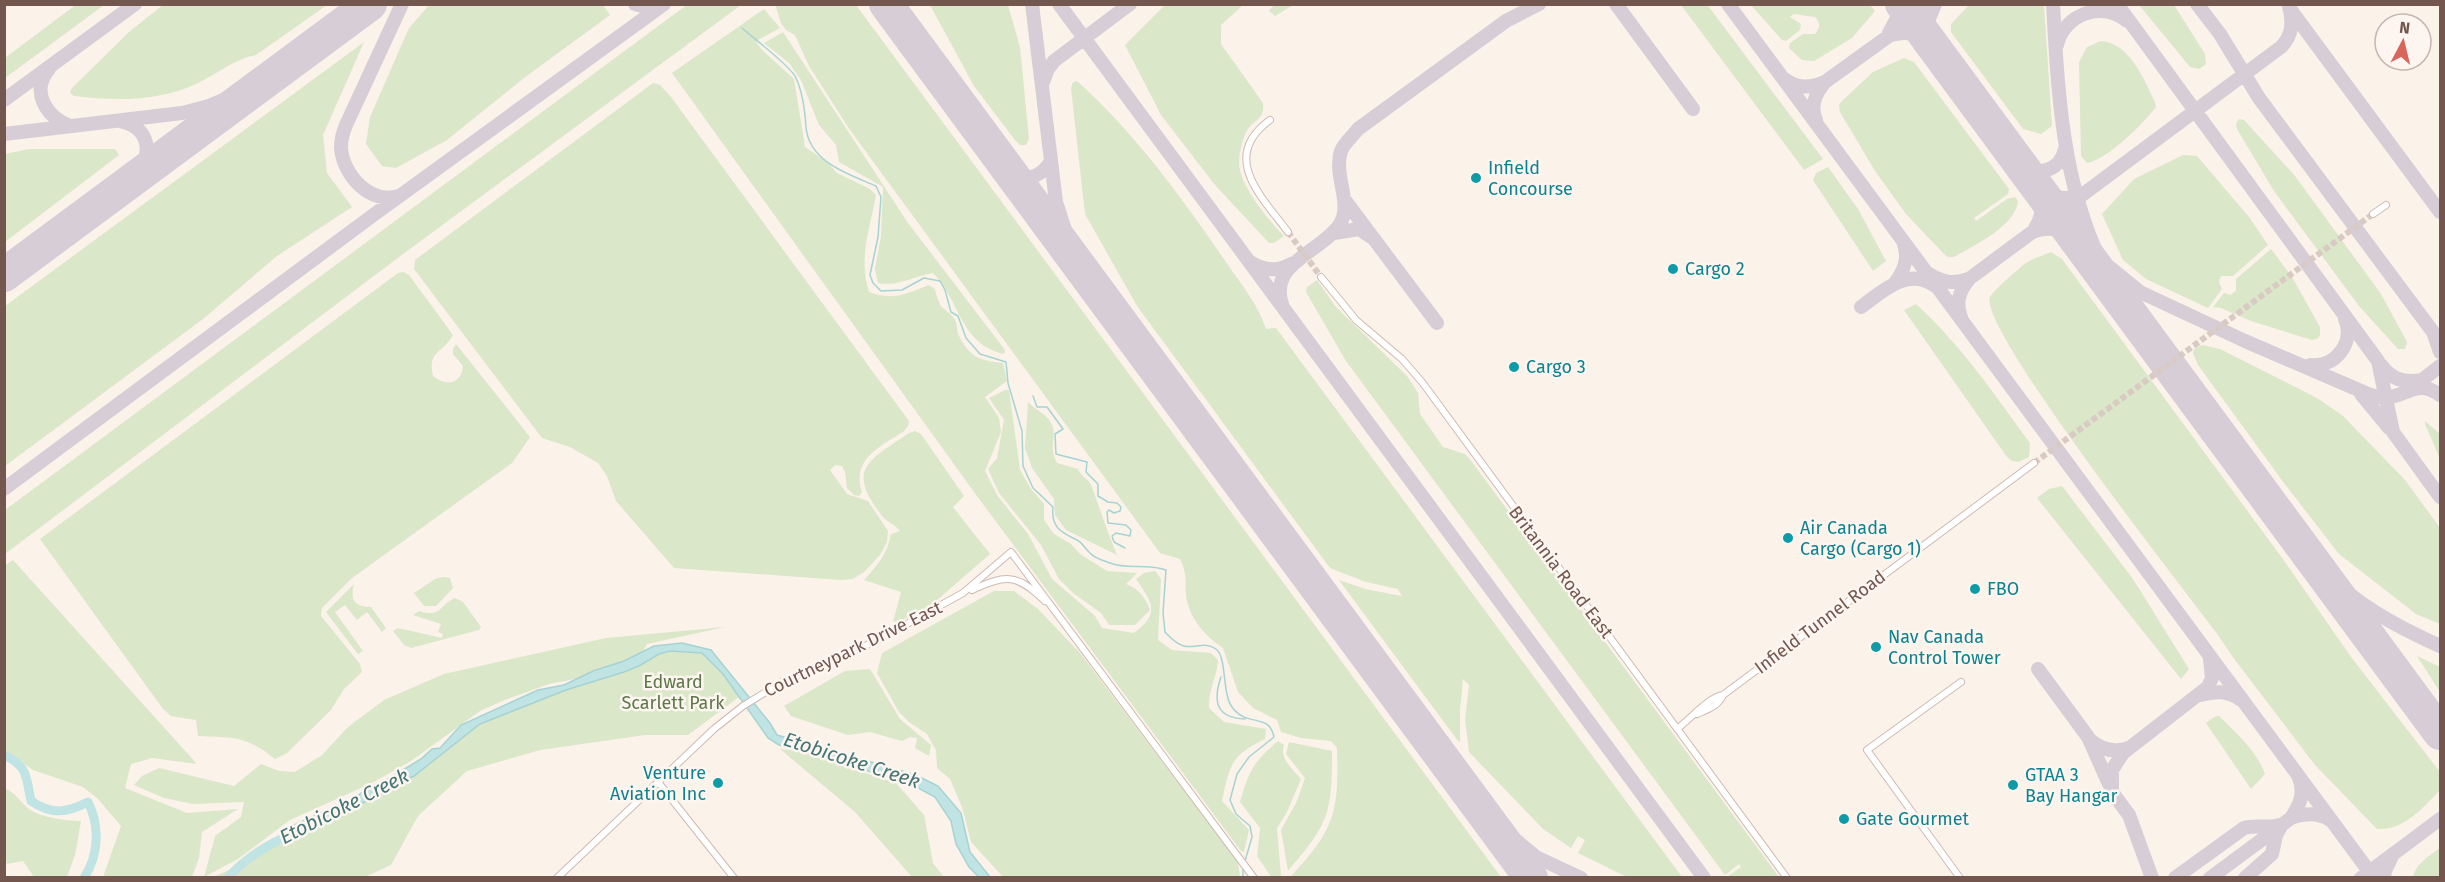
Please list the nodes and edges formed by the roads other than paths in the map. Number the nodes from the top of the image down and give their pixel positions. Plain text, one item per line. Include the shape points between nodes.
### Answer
1 (1270, 120) dead end
2 (2386, 205) dead end
3 (2373, 214) tunnel mouth
4 (1288, 232) tunnel mouth
5 (1321, 277) tunnel mouth
6 (2034, 463) tunnel mouth
7 (963, 593) junction
8 (1056, 613) junction
9 (1960, 682) dead end
10 (1677, 729) junction
11 (658, 782) junction
12 (557, 878) edge
13 (734, 878) edge
14 (1254, 878) edge
15 (1787, 878) edge
16 (1960, 878) edge

1 - 4 street via 1253,135 1247,147 1247,172
2 - 3 street
5 - 10 street, Britannia Road East via 1356,320 1402,359 1422,382
6 - 10 street, Infield Tunnel Road via 1708,710
7 - 8 street via 996,579 1017,580
7 - 8 street, Courtneypark Drive East via 1011,552
7 - 11 street, Courtneypark Drive East via 891,634 782,682 749,702
8 - 14 street, Courtneypark Drive East
9 - 16 street via 1868,750
10 - 15 street, Britannia Road East
11 - 12 street, Courtneypark Drive East
11 - 13 street

